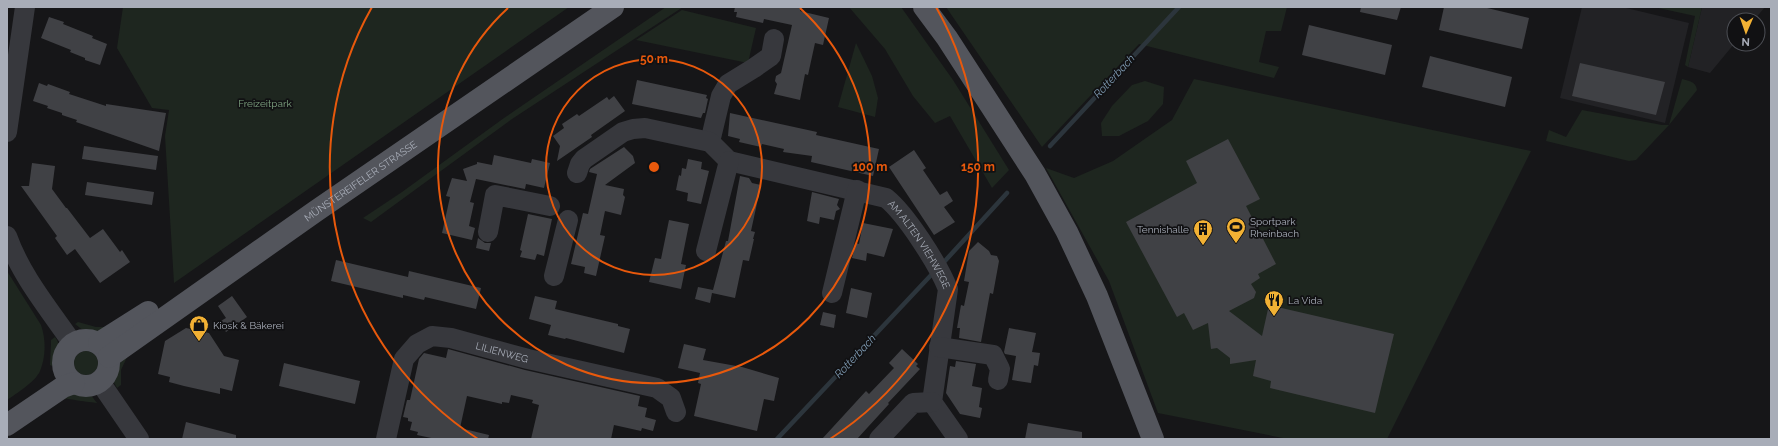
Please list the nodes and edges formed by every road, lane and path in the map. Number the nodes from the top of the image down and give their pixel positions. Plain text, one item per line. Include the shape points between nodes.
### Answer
1 (24, 7) edge
2 (592, 7) edge
3 (612, 7) edge
4 (924, 7) edge
5 (14, 38) edge
6 (774, 39) dead end
7 (7, 131) edge
8 (710, 142) junction
9 (729, 161) junction
10 (577, 172) dead end
11 (857, 190) junction
12 (550, 206) dead end
13 (568, 220) dead end
14 (488, 232) dead end
15 (7, 236) edge
16 (706, 251) dead end
17 (554, 276) dead end
18 (832, 293) dead end
19 (73, 344) junction
20 (939, 347) junction
21 (104, 350) junction
22 (69, 376) junction
23 (998, 380) dead end
24 (100, 382) junction
25 (932, 402) junction
26 (7, 411) edge
27 (676, 412) dead end
28 (7, 425) edge
29 (139, 439) edge
30 (386, 439) edge
31 (880, 439) edge
32 (958, 439) edge
33 (1153, 439) edge

1 - 5 street
2 - 21 main road, MÜNSTEREIFELER STRASSE via 187,289
3 - 21 main road, MÜNSTEREIFELER STRASSE via 316,211
4 - 33 main road via 1035,174 1067,232 1098,296
5 - 7 street
6 - 8 street via 771,56 728,84 721,96
8 - 9 street
8 - 10 street via 645,128 633,129 623,132 584,159
9 - 11 street, AM ALTEN VIEHWEGE
9 - 16 street
11 - 18 street
11 - 20 street, AM ALTEN VIEHWEGE via 886,198 897,207 942,274 948,289
12 - 14 street via 495,195
13 - 17 street
15 - 19 street via 22,270
19 - 21 main road via 81,340 90,340
19 - 22 main road via 64,356
20 - 23 street via 994,355 1000,369
20 - 25 street, AM ALTEN VIEHWEGE
21 - 24 main road via 110,366
22 - 24 main road via 82,386
22 - 26 main road
22 - 28 main road via 63,387
24 - 29 street
25 - 31 street via 913,404
25 - 32 street
27 - 30 street, LILIENWEG via 671,398 657,388 451,338 432,336 417,344 404,359

